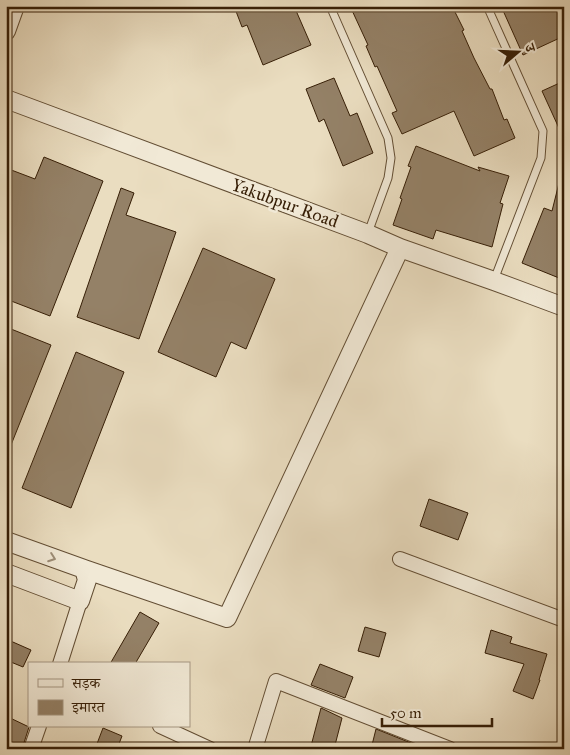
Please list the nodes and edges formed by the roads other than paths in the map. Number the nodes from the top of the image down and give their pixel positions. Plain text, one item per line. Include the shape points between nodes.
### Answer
1 (15, 6) edge
2 (330, 6) edge
3 (486, 6) edge
4 (6, 31) edge
5 (6, 99) edge
6 (368, 234) junction
7 (400, 248) junction
8 (494, 281) junction
9 (564, 307) edge
10 (6, 541) edge
11 (400, 559) dead end
12 (84, 569) junction
13 (6, 574) edge
14 (80, 601) junction
15 (564, 620) edge
16 (61, 662) edge
17 (38, 728) edge
18 (164, 728) edge
19 (31, 749) edge
20 (210, 749) edge
21 (255, 749) edge
22 (450, 749) edge

1 - 4 street
2 - 6 lane via 388,138 391,158 388,178
3 - 8 lane via 543,131 541,158
5 - 6 street, Yakubpur Road
6 - 7 street, Yakubpur Road
7 - 8 street, Yakubpur Road
7 - 12 street via 227,618
8 - 9 street, Yakubpur Road
10 -> 12 street
11 - 15 street
12 - 14 street via 87,580
13 - 14 street
14 - 16 street
17 - 19 street
18 - 20 street
21 - 22 street via 276,681

